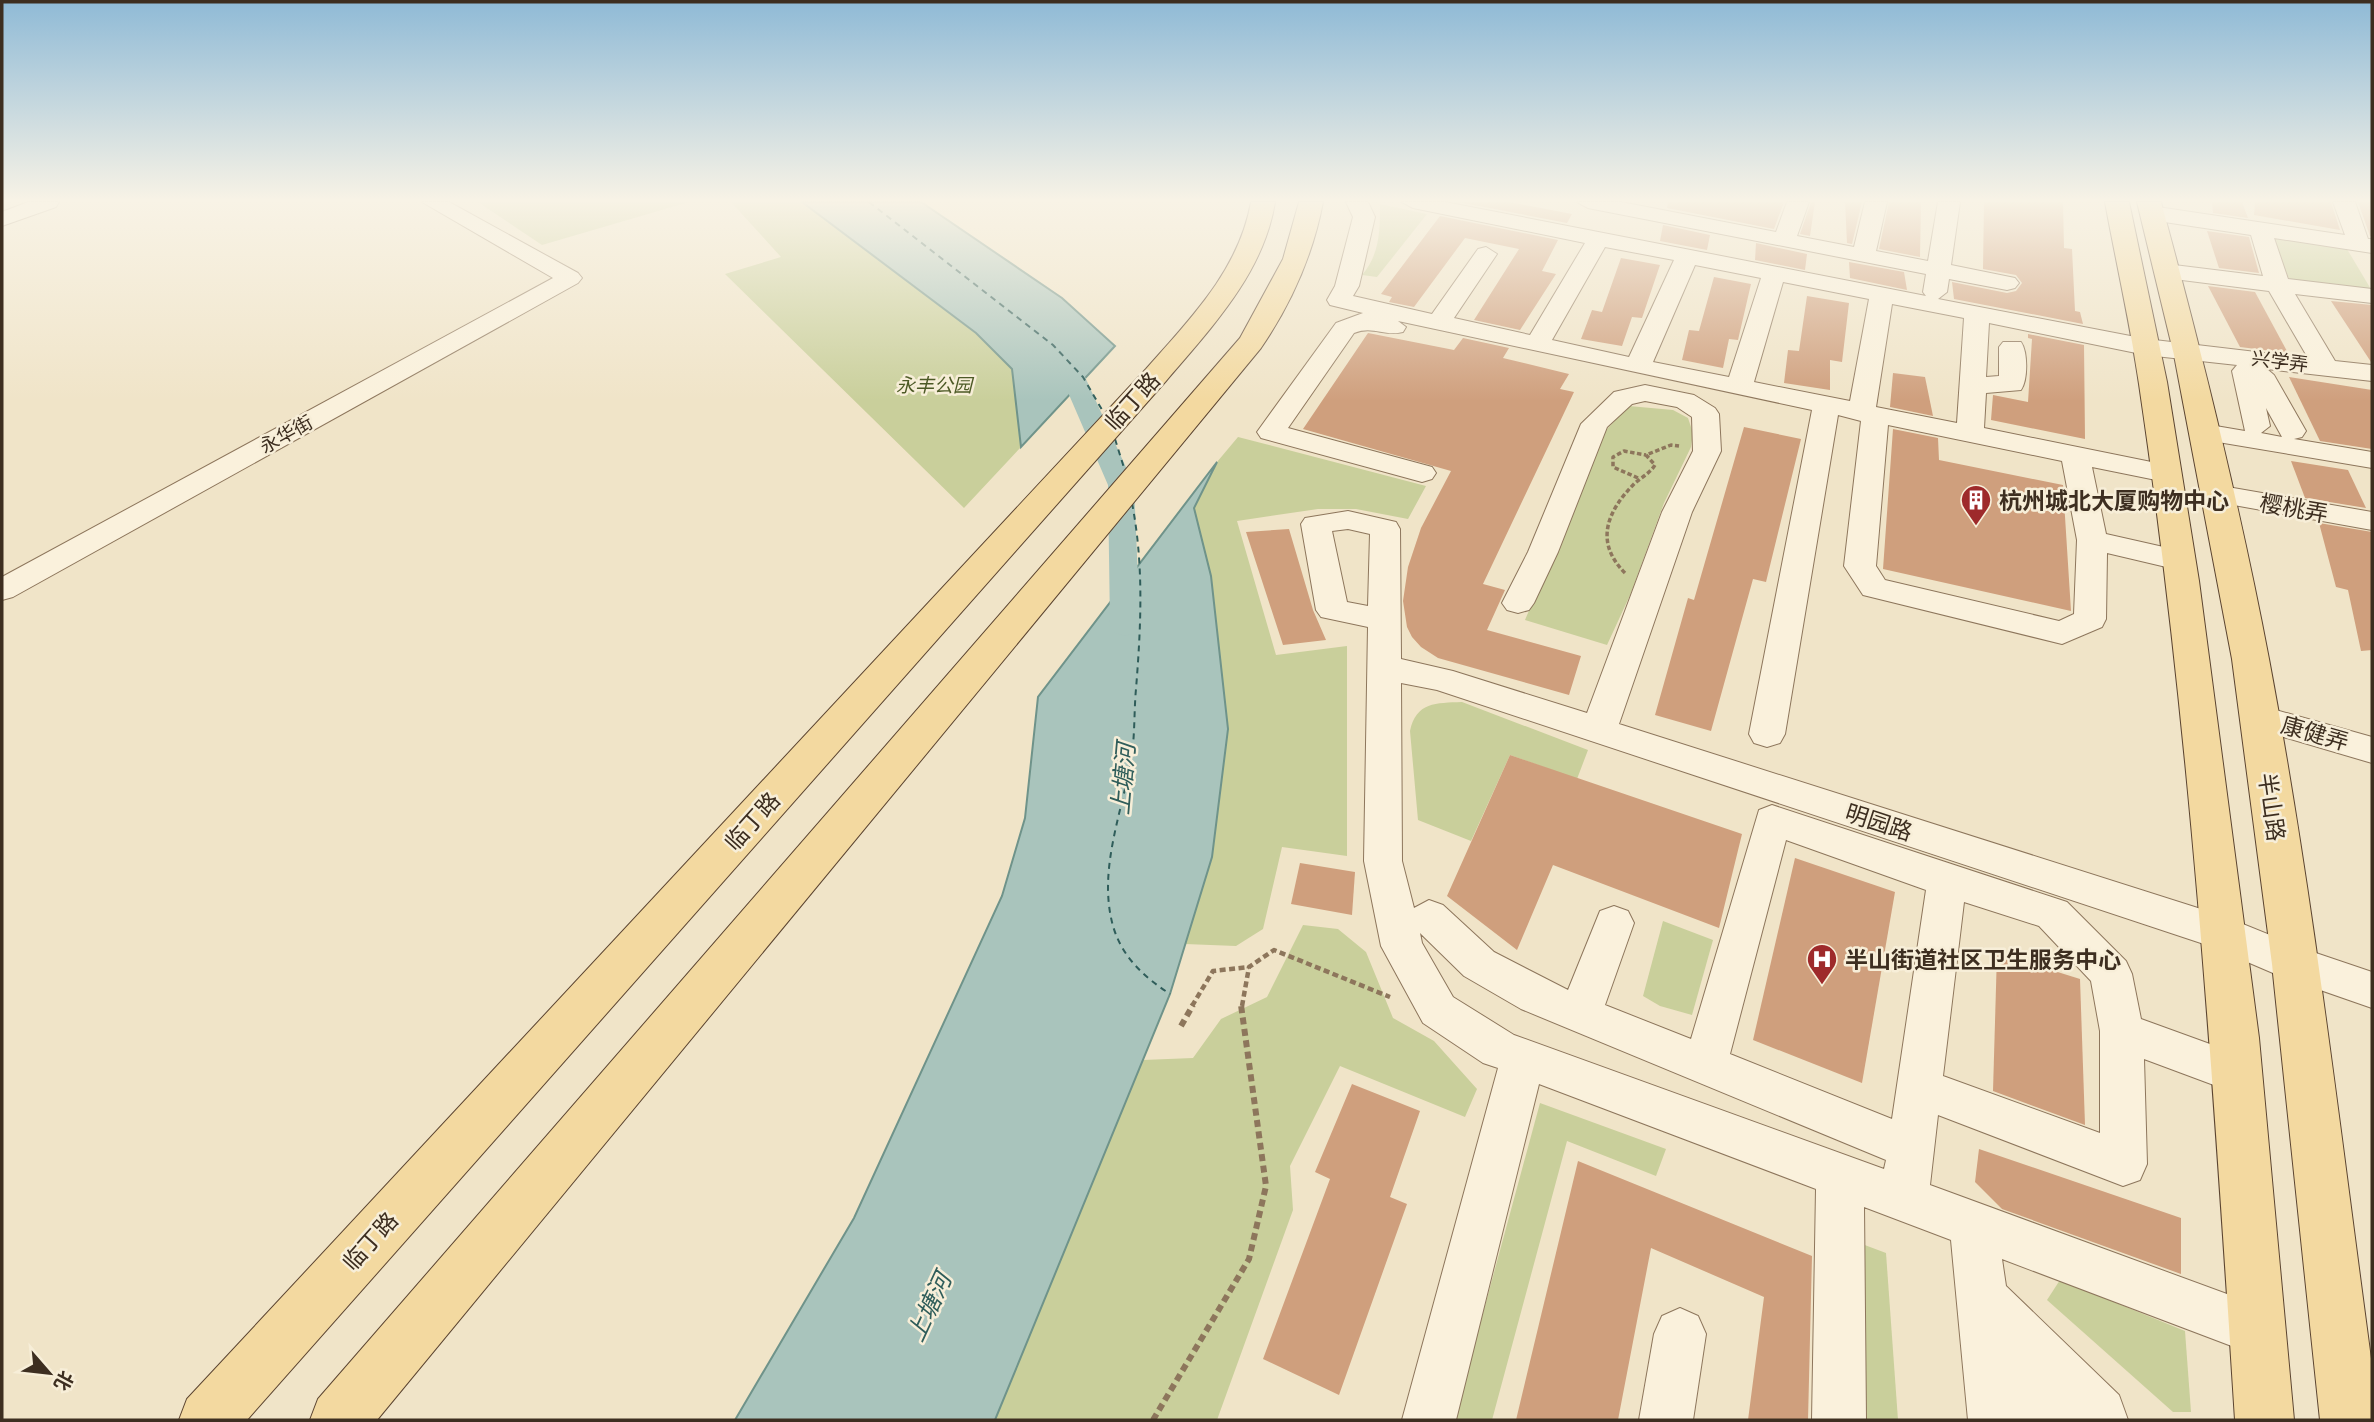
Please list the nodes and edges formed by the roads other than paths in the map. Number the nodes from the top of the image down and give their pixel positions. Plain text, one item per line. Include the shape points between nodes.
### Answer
1 (553, 268) edge
2 (1239, 268) edge
3 (1293, 268) edge
4 (1351, 268) edge
5 (1476, 268) edge
6 (1589, 268) edge
7 (1682, 268) edge
8 (1748, 268) edge
9 (1832, 268) edge
10 (1929, 268) edge
11 (2142, 268) edge
12 (2276, 268) edge
13 (1938, 270) junction
14 (2166, 271) joint
15 (1774, 274) junction
16 (2007, 283) dead end
17 (2278, 285) junction
18 (1838, 286) junction
19 (1882, 295) junction
20 (2372, 296) edge
21 (1932, 305) junction
22 (1367, 314) junction
23 (1977, 314) junction
24 (1438, 323) junction
25 (1537, 345) junction
26 (2012, 347) dead end
27 (2146, 347) junction
28 (1490, 348) dead end
29 (2187, 350) junction
30 (1638, 367) junction
31 (2326, 367) junction
32 (2372, 373) edge
33 (1973, 385) junction
34 (1739, 388) junction
35 (1826, 406) junction
36 (1868, 415) junction
37 (2203, 425) junction
38 (2256, 426) dead end
39 (1970, 435) junction
40 (2075, 455) junction
41 (2372, 460) edge
42 (1422, 473) dead end
43 (2166, 473) junction
44 (2216, 494) junction
45 (2372, 521) edge
46 (2092, 540) junction
47 (2179, 559) junction
48 (2, 590) edge
49 (1518, 603) dead end
50 (1383, 619) junction
51 (1382, 667) junction
52 (2258, 717) junction
53 (1599, 730) junction
54 (1767, 734) dead end
55 (2372, 750) edge
56 (1773, 804) junction
57 (1947, 881) junction
58 (1429, 917) dead end
59 (1614, 923) dead end
60 (2223, 933) junction
61 (2295, 964) junction
62 (2372, 990) edge
63 (1580, 1014) junction
64 (2122, 1031) junction
65 (1523, 1058) junction
66 (1706, 1063) junction
67 (2238, 1074) junction
68 (1918, 1087) junction
69 (1910, 1148) junction
70 (1840, 1175) junction
71 (1904, 1199) junction
72 (1974, 1225) junction
73 (1981, 1297) junction
74 (2258, 1330) junction
75 (1680, 1334) dead end
76 (2035, 1350) junction
77 (208, 1420) edge
78 (339, 1420) edge
79 (1429, 1420) edge
80 (1666, 1420) edge
81 (1839, 1420) edge
82 (1995, 1420) edge
83 (2047, 1420) edge
84 (2101, 1420) edge
85 (2265, 1420) edge
86 (2350, 1420) edge

1 - 48 street, 永华街 via 570,278
2 - 77 main road, 临丁路 via 1214,307 930,626
3 - 78 main road via 1251,342
4 - 22 street via 1339,300
5 - 24 street
6 - 25 street
7 - 30 street
8 - 15 street, 兴学弄
9 - 18 street
10 - 13 street
11 - 27 main road
12 - 17 street
13 - 16 street
13 - 21 street
14 - 17 street
14 - 29 main road, 半山路
15 - 18 street, 兴学弄
15 - 34 street
17 - 20 street
17 - 31 street
18 - 19 street, 兴学弄
19 - 21 street, 兴学弄
19 - 36 street
21 - 23 street, 兴学弄
22 - 24 street
22 - 28 street
22 - 42 street via 1345,328 1271,432
23 - 27 street, 兴学弄
23 - 33 street
24 - 25 street
25 - 30 street
26 - 33 street via 2012,384
27 - 29 street, 兴学弄
27 - 43 main road
29 - 31 street, 兴学弄
29 - 37 main road, 半山路
30 - 34 street
31 - 32 street, 兴学弄
33 - 39 street
34 - 35 street
35 - 36 street
35 - 54 street
36 - 39 street
36 - 46 street via 1860,566 1874,588 2062,634 2090,619
37 - 38 street
37 - 41 street
37 - 44 main road, 半山路
39 - 40 street
40 - 43 street
40 - 46 street
43 - 47 main road
44 - 45 street, 樱桃弄
44 - 52 main road, 半山路
46 - 47 street
47 - 60 main road
49 - 53 street via 1595,424 1623,398 1645,393 1685,401 1705,414 1707,450 1676,512
50 - 50 street via 1385,528 1348,520 1316,524 1332,610
50 - 51 street
51 - 53 street, 明园路 via 1441,679
51 - 65 street via 1383,861 1402,947 1438,1010 1499,1049
52 - 55 street, 康健弄
52 - 61 main road, 半山路
53 - 56 street, 明园路
56 - 57 street
56 - 60 street, 明园路
56 - 66 street
57 - 64 street via 2053,914 2111,974
57 - 68 street
58 - 63 street via 1479,964
59 - 63 street
60 - 61 street, 明园路
60 - 67 main road
61 - 62 street, 明园路
61 - 86 main road, 半山路
63 - 66 street
64 - 67 street
64 - 68 street via 2123,1164
65 - 70 street
65 - 79 street
66 - 69 street
67 - 74 main road
68 - 69 street
69 - 71 street
70 - 71 street
70 - 81 street
71 - 72 street
72 - 73 street
72 - 74 street
73 - 76 street
73 - 82 street
74 - 85 main road
75 - 80 street
76 - 83 street
76 - 84 street

